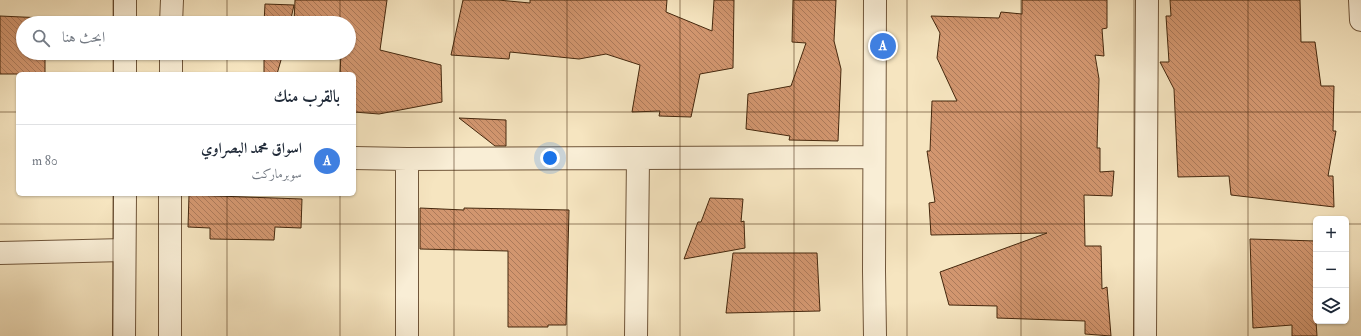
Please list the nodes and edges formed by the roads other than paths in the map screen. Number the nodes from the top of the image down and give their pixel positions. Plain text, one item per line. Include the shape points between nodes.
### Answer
1 (125, 0) edge
2 (172, 0) edge
3 (875, 0) edge
4 (1147, 0) edge
5 (1360, 0) edge
6 (125, 16) edge
7 (171, 16) edge
8 (1361, 20) edge
9 (125, 60) edge
10 (171, 60) edge
11 (125, 72) edge
12 (171, 72) edge
13 (874, 157) junction
14 (356, 158) edge
15 (638, 158) junction
16 (407, 159) junction
17 (124, 196) edge
18 (170, 196) edge
19 (124, 250) junction
20 (0, 253) edge
21 (124, 336) edge
22 (170, 336) edge
23 (407, 336) edge
24 (636, 336) edge
25 (875, 336) edge
26 (1145, 336) edge

1 - 6 street
2 - 7 street
3 - 13 street
4 - 26 street
5 - 8 street
9 - 11 street
10 - 12 street
13 - 15 street
13 - 25 street
14 - 16 street
15 - 16 street
15 - 24 street
16 - 23 street
17 - 19 street
18 - 22 street
19 - 20 street
19 - 21 street

